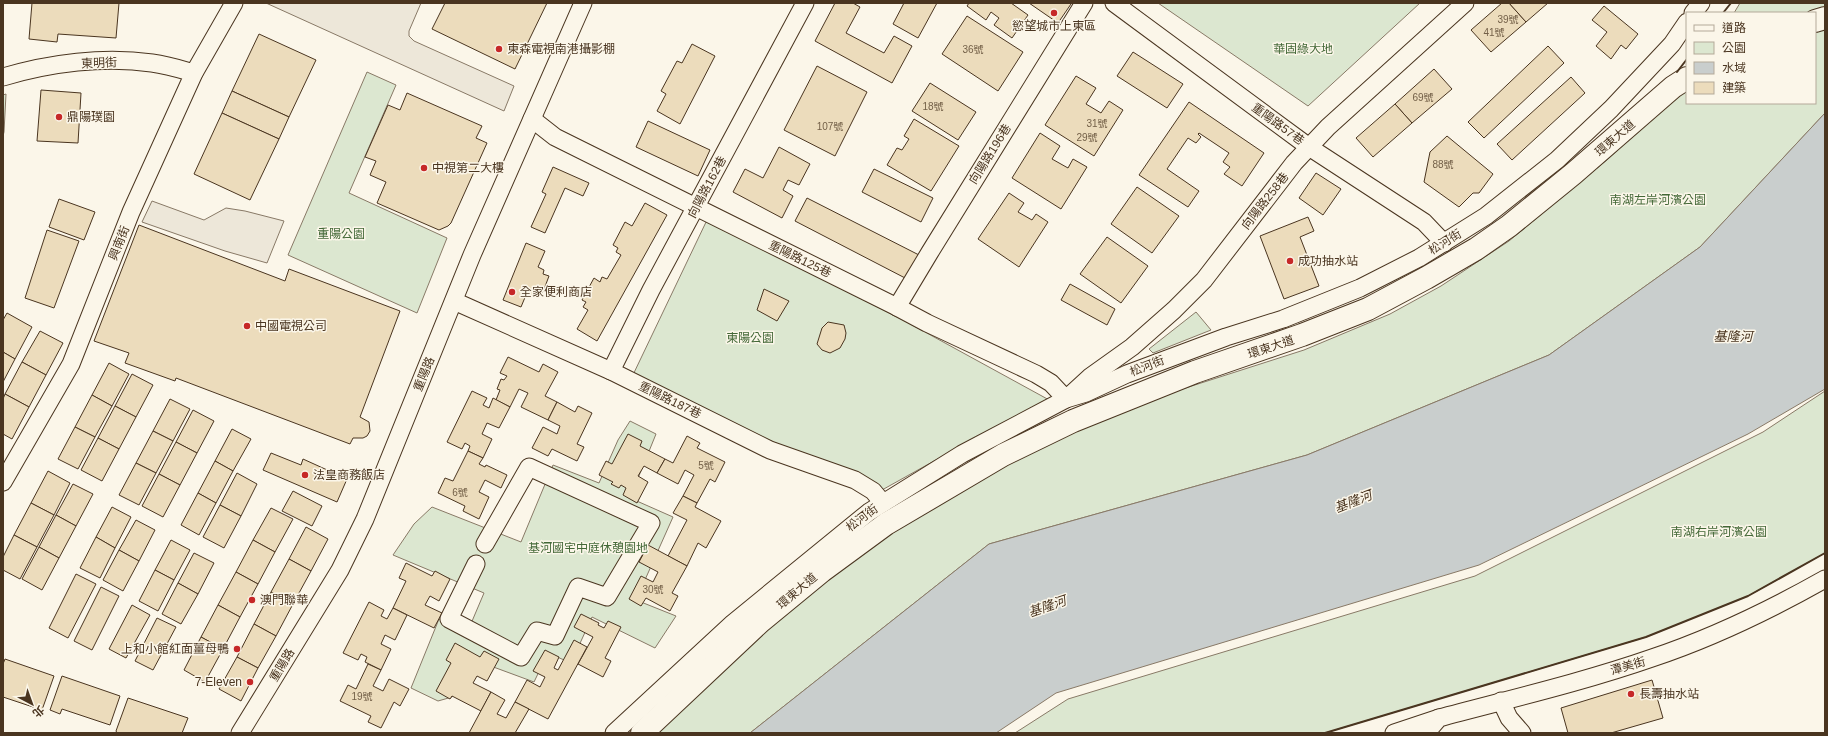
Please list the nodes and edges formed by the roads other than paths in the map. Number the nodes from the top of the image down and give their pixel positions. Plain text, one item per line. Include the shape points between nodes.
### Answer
1 (234, 3) edge
2 (583, 3) edge
3 (805, 3) edge
4 (1084, 3) edge
5 (1114, 3) edge
6 (1465, 3) edge
7 (1700, 3) edge
8 (1694, 12) edge
9 (1686, 23) edge
10 (194, 73) junction
11 (3, 77) edge
12 (1686, 79) edge
13 (532, 119) junction
14 (1309, 147) junction
15 (696, 207) junction
16 (1444, 243) junction
17 (454, 301) junction
18 (898, 307) junction
19 (611, 371) junction
20 (1066, 399) junction
21 (3, 482) edge
22 (883, 502) junction
23 (485, 544) dead end
24 (476, 564) dead end
25 (1825, 579) edge
26 (1501, 701) junction
27 (1439, 718) junction
28 (240, 733) edge
29 (614, 733) edge
30 (642, 733) edge
31 (1394, 733) edge
32 (1426, 733) edge
33 (1522, 733) edge

1 - 10 street, 興南街
2 - 13 street, 重陽路
3 - 15 street, 向陽路162巷
4 - 18 street, 向陽路196巷
5 - 14 street, 重陽路57巷
6 - 14 street, 向陽路258巷
7 - 8 street
9 - 16 street, 松河街 via 1672,44 1611,109 1557,160 1486,216
10 - 11 street, 東明街 via 152,63 100,61 48,67
10 - 21 street, 興南街 via 131,212 71,364
12 - 30 highway, 環東大道 via 1673,86 1573,174 1508,226 1476,249 1426,278 1368,309 1195,372 1073,421 1003,455 886,524 822,571 760,622
13 - 15 street, 重陽路125巷 via 555,137
13 - 17 street, 重陽路
14 - 16 street, 重陽路57巷 via 1424,222
14 - 20 street, 向陽路258巷 via 1294,162 1199,285 1132,347 1090,377
15 - 18 street, 重陽路125巷
15 - 19 street, 向陽路162巷
16 - 20 street, 松河街 via 1397,270 1325,304 1226,337
17 - 19 street, 重陽路187巷
17 - 28 street, 重陽路 via 365,519 340,570
18 - 20 street, 重陽路125巷 via 926,323 1036,374 1051,383
19 - 22 street, 重陽路187巷 via 770,450 855,480 873,491
20 - 22 street, 松河街 via 962,454
22 - 29 street, 松河街 via 733,623
23 - 24 street via 528,467 651,523 607,597 578,587 555,636 537,631 521,657 449,619
25 - 26 street, 潭美街 via 1781,604 1727,629 1652,658
26 - 27 street, 潭美街
26 - 33 street via 1509,718
27 - 31 street, 潭美街
27 - 32 street

